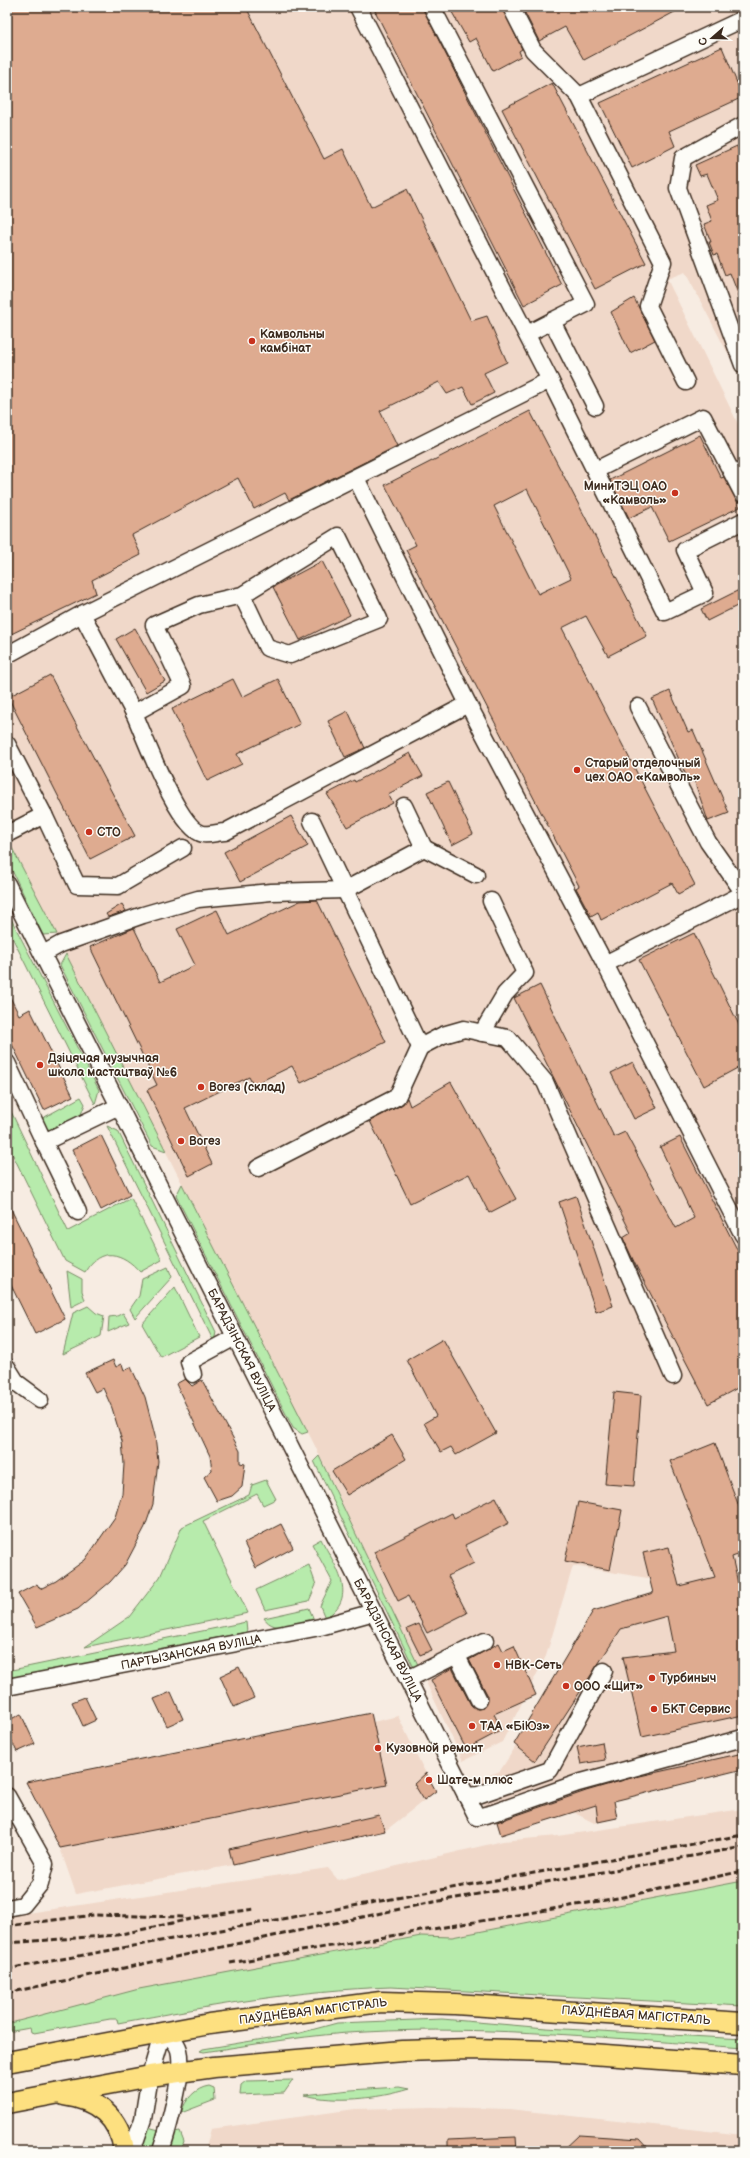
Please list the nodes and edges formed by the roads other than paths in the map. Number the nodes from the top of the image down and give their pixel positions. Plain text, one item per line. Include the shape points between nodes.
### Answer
1 (358, 7) edge
2 (432, 7) edge
3 (511, 7) edge
4 (743, 19) edge
5 (579, 96) junction
6 (743, 125) edge
7 (552, 321) junction
8 (527, 334) junction
9 (743, 365) edge
10 (550, 380) junction
11 (686, 382) dead end
12 (595, 406) dead end
13 (596, 470) junction
14 (356, 478) junction
15 (743, 494) edge
16 (743, 521) edge
17 (242, 595) junction
18 (82, 614) junction
19 (7, 655) edge
20 (468, 704) junction
21 (638, 707) dead end
22 (134, 712) junction
23 (7, 744) edge
24 (404, 806) dead end
25 (44, 815) junction
26 (312, 821) dead end
27 (7, 834) edge
28 (183, 848) dead end
29 (424, 848) junction
30 (476, 875) dead end
31 (7, 884) edge
32 (345, 890) junction
33 (743, 893) edge
34 (491, 901) dead end
35 (43, 954) junction
36 (605, 964) junction
37 (482, 1033) junction
38 (420, 1047) junction
39 (7, 1063) edge
40 (119, 1106) junction
41 (44, 1142) junction
42 (258, 1168) dead end
43 (78, 1212) dead end
44 (743, 1235) edge
45 (235, 1337) junction
46 (7, 1367) edge
47 (193, 1374) dead end
48 (673, 1376) dead end
49 (12, 1385) edge
50 (40, 1400) dead end
51 (374, 1612) junction
52 (486, 1642) dead end
53 (457, 1656) junction
54 (604, 1671) dead end
55 (408, 1679) junction
56 (7, 1687) edge
57 (479, 1700) dead end
58 (743, 1738) edge
59 (7, 1796) edge
60 (466, 1796) junction
61 (7, 1908) edge
62 (743, 2023) edge
63 (163, 2032) junction
64 (7, 2062) edge
65 (743, 2064) edge
66 (180, 2072) junction
67 (150, 2076) junction
68 (50, 2095) junction
69 (7, 2103) edge
70 (124, 2151) edge
71 (132, 2151) edge
72 (161, 2151) edge

1 - 8 street
2 - 7 street via 586,304
3 - 5 street via 533,50
4 - 5 street
5 - 11 street via 663,262 648,306
6 - 9 street via 683,158 678,188
7 - 8 street
7 - 12 street
8 - 10 street
10 - 13 street
10 - 14 street
13 - 15 street via 703,418
13 - 16 street via 665,612 705,593 685,550
14 - 18 street
14 - 20 street
17 - 17 street via 338,536 379,619 290,656 267,648
17 - 22 street via 199,604 154,624 183,686
18 - 19 street
18 - 22 street
20 - 22 street via 225,832 203,834 192,827 177,810
20 - 36 street
21 - 33 street via 708,842
23 - 25 street
24 - 29 street
25 - 27 street
25 - 28 street via 77,885 118,886
26 - 32 street
29 - 30 street
29 - 32 street
31 - 35 street, БАРАДЗІНСКАЯ ВУЛІЦА
32 - 35 street via 271,892 198,899 61,944
32 - 38 street
33 - 36 street
34 - 37 street via 525,973 505,994
35 - 40 street, БАРАДЗІНСКАЯ ВУЛІЦА
36 - 44 street
37 - 38 street via 464,1030 443,1035
37 - 48 street via 508,1038 545,1082
38 - 42 street via 397,1097
39 - 41 street
40 - 41 street
40 - 45 street, БАРАДЗІНСКАЯ ВУЛІЦА
41 - 43 street
45 - 47 street via 189,1362
45 - 51 street, БАРАДЗІНСКАЯ ВУЛІЦА
46 - 49 street
49 - 50 street
51 - 55 street, БАРАДЗІНСКАЯ ВУЛІЦА
51 - 56 street, ПАРТЫЗАНСКАЯ ВУЛІЦА via 320,1627
52 - 53 street
53 - 55 street
53 - 57 street
54 - 60 street via 550,1770 478,1795
55 - 60 street, БАРАДЗІНСКАЯ ВУЛІЦА
58 - 60 street, БАРАДЗІНСКАЯ ВУЛІЦА via 578,1783 478,1817
59 - 61 street via 44,1864 40,1884 23,1905
62 - 63 main road, ПАЎДНЁВАЯ МАГІСТРАЛЬ via 463,2004 380,2002
63 - 64 main road, ПАЎДНЁВАЯ МАГІСТРАЛЬ
63 - 66 street via 180,2051
63 - 67 street
65 - 66 main road via 550,2051 470,2049 340,2056
66 - 67 main road
66 - 72 street
67 - 68 main road
67 - 71 street via 143,2119
68 - 69 main road
68 - 70 main road via 81,2098 103,2110 118,2127

